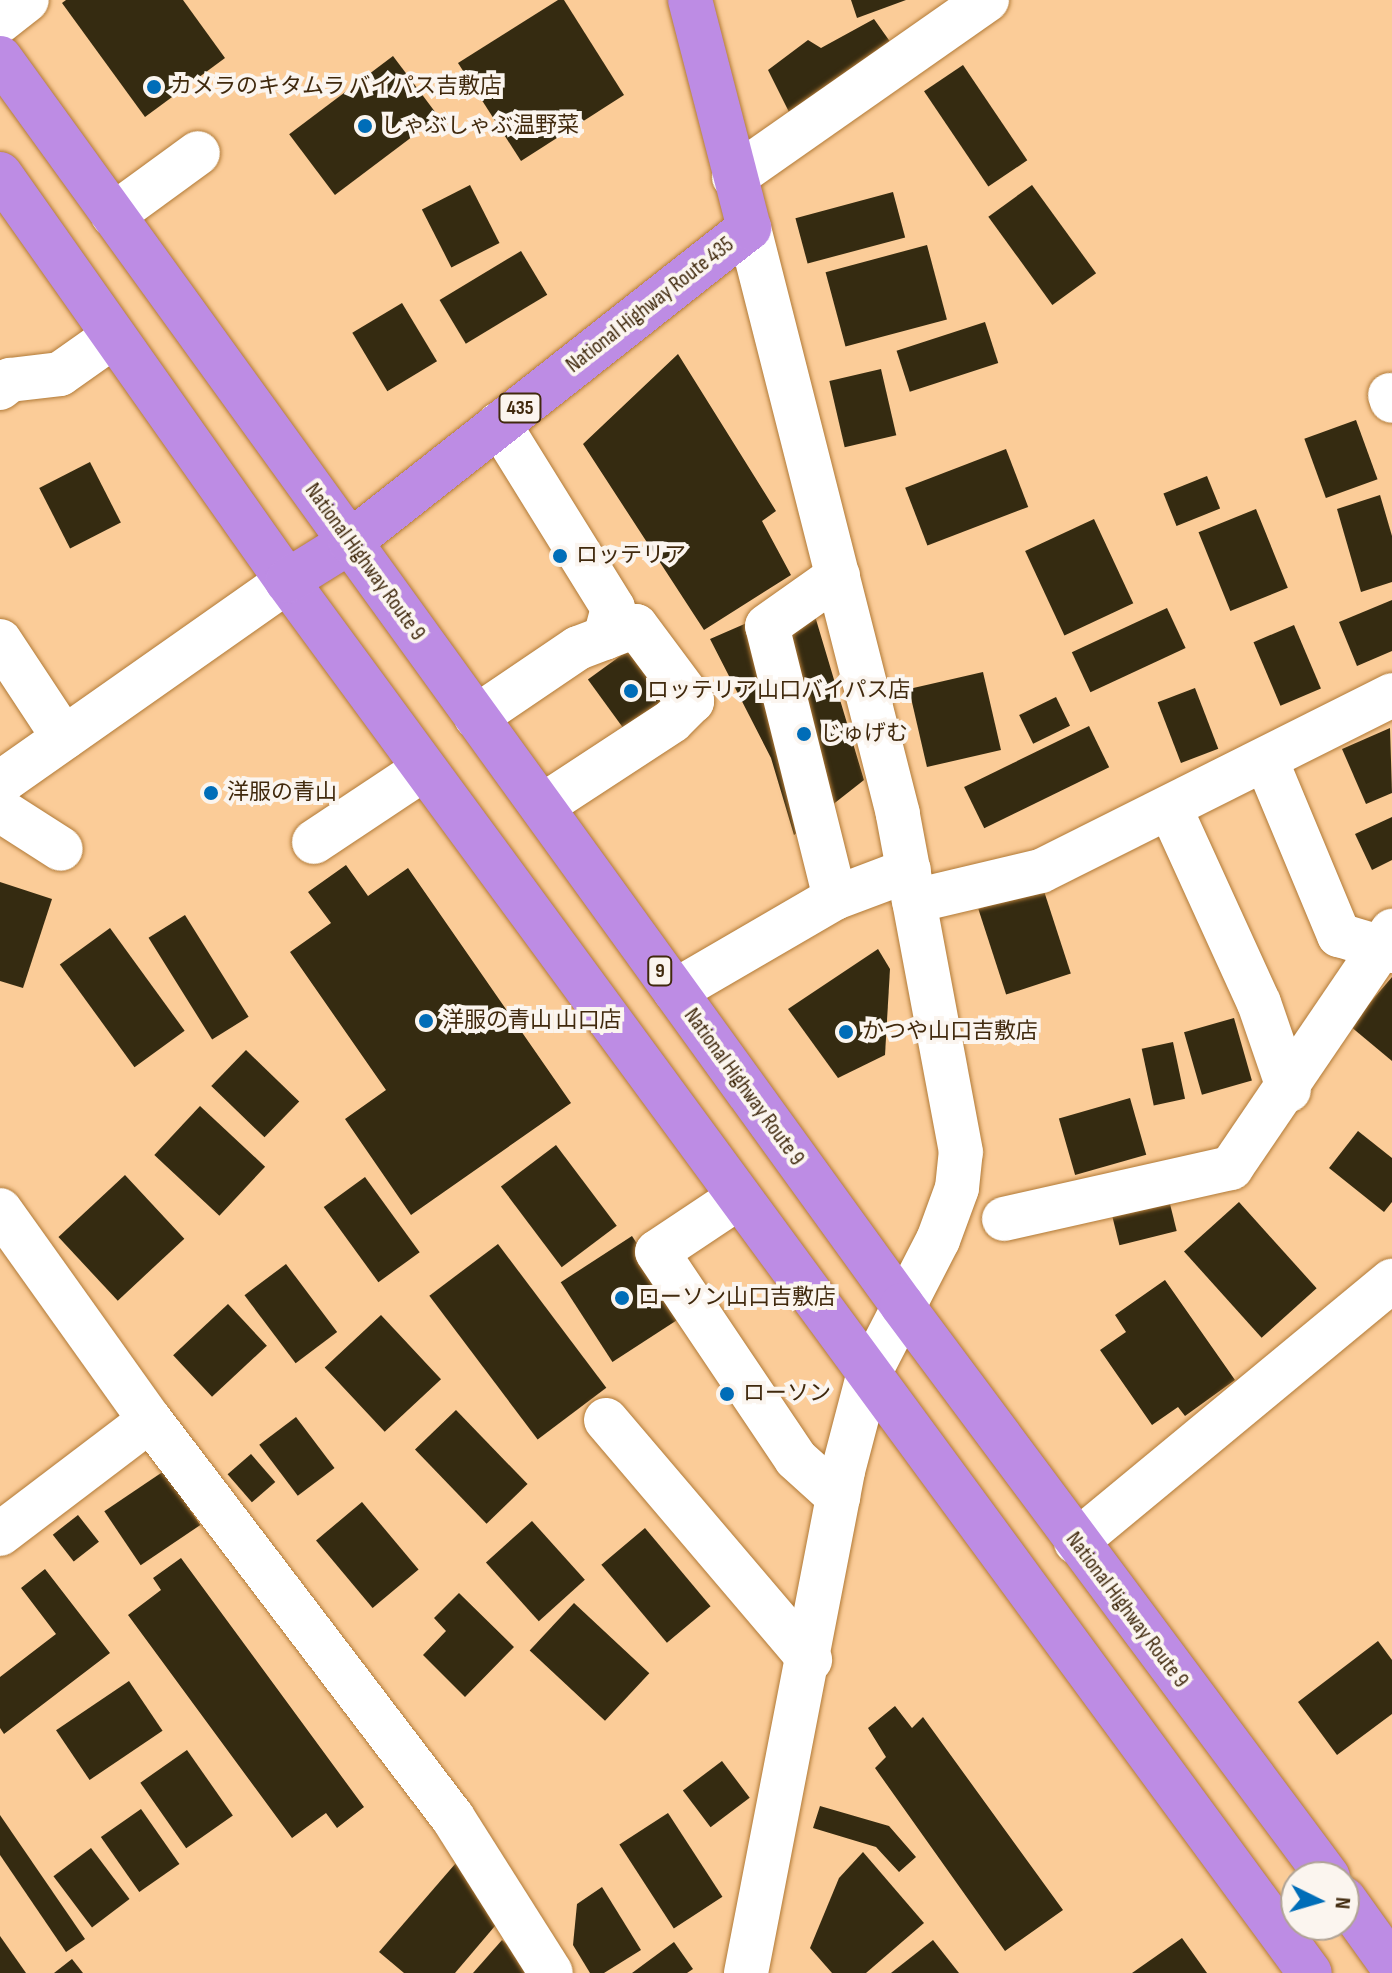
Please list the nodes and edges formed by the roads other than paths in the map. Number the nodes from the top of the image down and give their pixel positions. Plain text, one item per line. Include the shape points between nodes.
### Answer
1 (27, 0) edge
2 (690, 0) edge
3 (987, 0) edge
4 (0, 21) edge
5 (0, 58) edge
6 (198, 153) dead end
7 (0, 174) edge
8 (734, 177) junction
9 (113, 215) junction
10 (749, 228) junction
11 (111, 338) junction
12 (3, 379) edge
13 (499, 424) junction
14 (350, 542) junction
15 (838, 576) junction
16 (287, 581) junction
17 (605, 638) junction
18 (0, 641) edge
19 (1392, 695) edge
20 (476, 717) junction
21 (64, 738) junction
22 (1266, 760) junction
23 (424, 769) junction
24 (0, 783) edge
25 (542, 806) junction
26 (1170, 808) junction
27 (0, 810) edge
28 (314, 842) dead end
29 (61, 849) dead end
30 (912, 885) junction
31 (835, 898) junction
32 (1390, 942) edge
33 (675, 991) junction
34 (1289, 1090) junction
35 (738, 1198) junction
36 (0, 1210) edge
37 (1004, 1219) dead end
38 (1392, 1281) edge
39 (902, 1305) junction
40 (868, 1376) junction
41 (150, 1420) junction
42 (606, 1420) dead end
43 (838, 1497) junction
44 (0, 1534) edge
45 (1076, 1542) junction
46 (810, 1660) junction
47 (1316, 1861) edge
48 (1360, 1921) edge
49 (1392, 1966) edge
50 (551, 1973) edge
51 (746, 1973) edge
52 (1310, 1973) edge

1 - 4 street
2 - 8 highway, National Highway Route 435
3 - 8 street
5 - 9 highway, National Highway Route 9 / 9
6 - 9 street
7 - 11 highway
8 - 10 highway, National Highway Route 435
9 - 14 highway, National Highway Route 9 / 9
10 - 13 highway, National Highway Route 435 / 435
10 - 15 street
11 - 12 street via 60,374
11 - 16 highway
13 - 14 highway, National Highway Route 435 / 435
13 - 17 street via 613,608
14 - 16 highway, National Highway Route 435 / 435
14 - 20 highway, National Highway Route 9 / 9
15 - 30 street
15 - 31 street via 767,626
16 - 21 street
16 - 23 highway
17 - 20 street via 578,648
17 - 25 street via 636,626 692,701 672,721
18 - 21 street
19 - 22 street
20 - 25 highway, National Highway Route 9 / 9
21 - 24 street
22 - 26 street
22 - 32 street via 1339,935
23 - 28 street
23 - 35 highway
25 - 33 highway, National Highway Route 9 / 9
26 - 30 street via 1041,871
26 - 34 street via 1259,1003
27 - 29 street
30 - 31 street
30 - 39 street via 961,1152 957,1188 938,1240
31 - 33 street
32 - 34 street via 1353,981
33 - 39 highway, National Highway Route 9 / 9
34 - 37 street via 1231,1168
35 - 40 highway
35 - 43 street via 657,1252 796,1459
36 - 41 street
38 - 45 street
39 - 40 street
39 - 45 highway, National Highway Route 9 / 9
40 - 43 street
40 - 52 highway
41 - 44 street
41 - 50 street via 453,1818
42 - 46 street
43 - 46 street
45 - 47 highway, National Highway Route 9 / 9
46 - 51 street
48 - 49 highway

